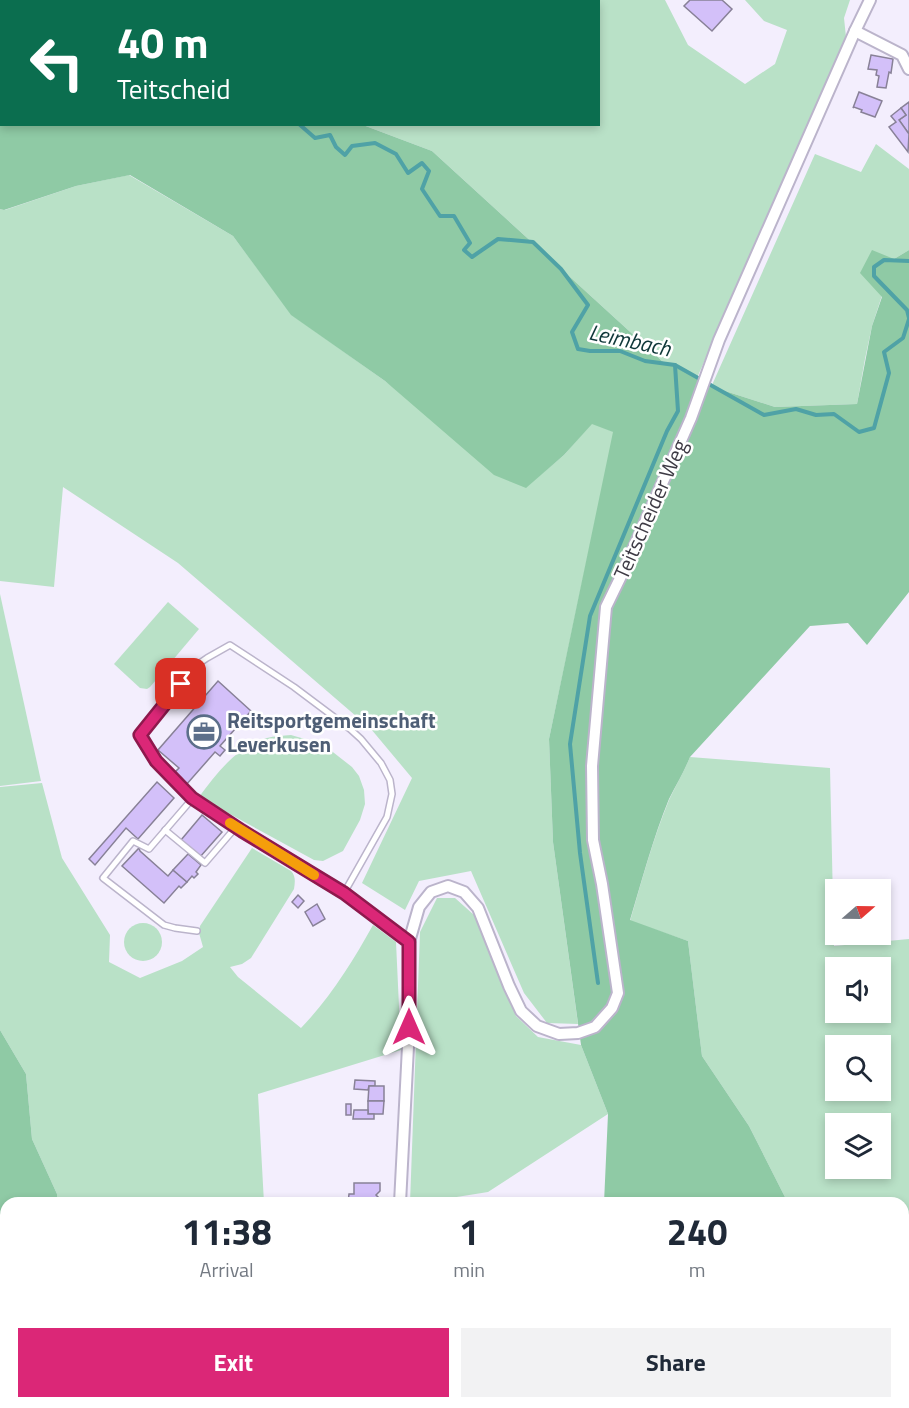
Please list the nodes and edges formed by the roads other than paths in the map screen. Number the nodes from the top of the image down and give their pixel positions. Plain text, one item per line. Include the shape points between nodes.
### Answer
1 (870, 0) edge
2 (855, 31) junction
3 (909, 69) edge
4 (192, 798) junction
5 (239, 829) junction
6 (165, 830) junction
7 (344, 893) junction
8 (197, 932) dead end
9 (409, 942) junction
10 (400, 1197) edge

1 - 2 street, Teitscheider Weg
2 - 3 street via 902,55
2 - 9 street, Teitscheider Weg via 606,607 592,766 593,840 618,993 612,1008 595,1027 578,1033 559,1034 537,1026 521,1011 508,986 478,908 464,892 448,886 431,892 419,907
4 - 5 lane
4 - 6 lane
4 - 7 lane via 156,761 140,735 195,667 230,645 350,729 381,763 390,780 392,795 387,817
5 - 6 lane via 205,863
5 - 7 street
6 - 8 lane via 149,849 133,841 102,878 164,925
7 - 9 street
9 - 10 street

